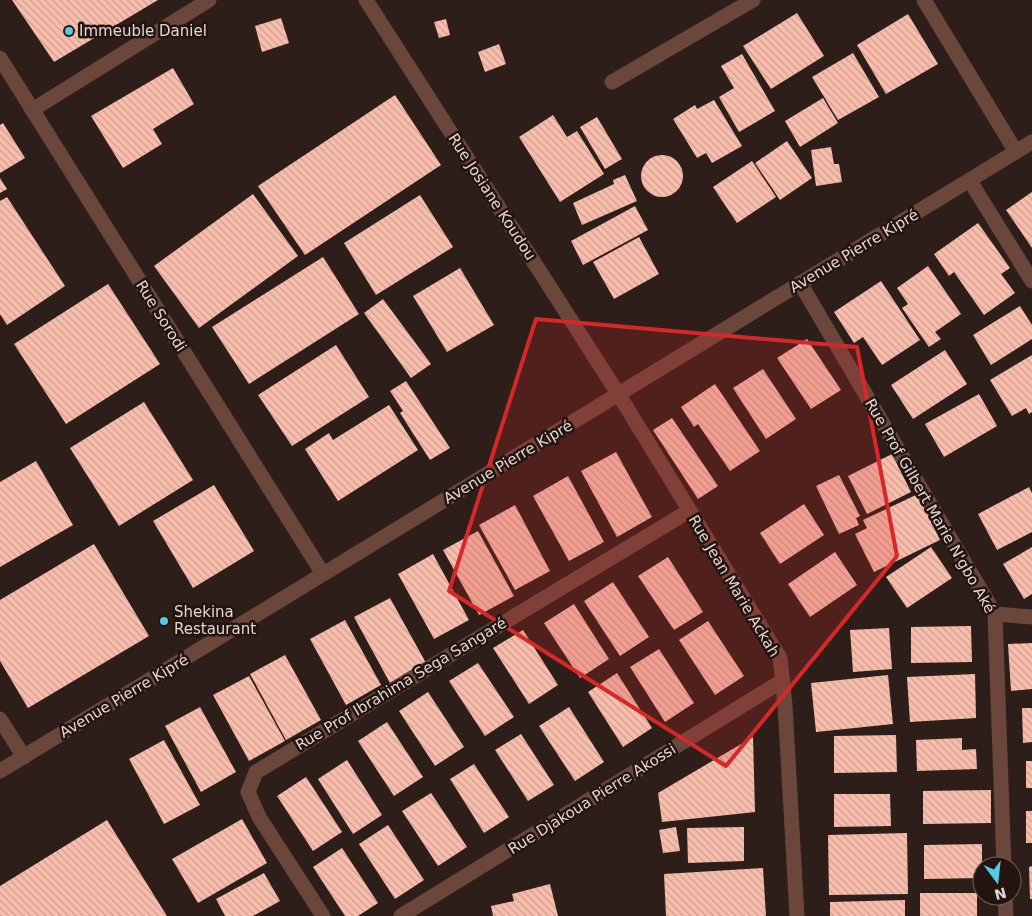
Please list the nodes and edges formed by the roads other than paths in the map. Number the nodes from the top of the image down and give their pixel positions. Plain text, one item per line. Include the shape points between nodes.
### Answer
1 (209, 0) edge
2 (366, 0) edge
3 (753, 0) edge
4 (924, 0) edge
5 (0, 58) edge
6 (612, 82) dead end
7 (32, 110) junction
8 (1032, 142) edge
9 (1016, 152) junction
10 (970, 180) junction
11 (1032, 281) edge
12 (800, 283) junction
13 (619, 395) junction
14 (689, 511) junction
15 (323, 574) junction
16 (995, 614) junction
17 (1032, 618) edge
18 (782, 681) junction
19 (0, 719) edge
20 (24, 757) junction
21 (0, 771) edge
22 (1004, 856) edge
23 (405, 915) edge
24 (323, 916) edge
25 (797, 916) edge

1 - 7 street
2 - 13 street, Rue Josiane Koudou
3 - 6 street
4 - 9 street
5 - 7 street, Rue Sorodi
7 - 15 street, Rue Sorodi
8 - 9 street, Avenue Pierre Kipré
9 - 10 street, Avenue Pierre Kipré
10 - 11 street
10 - 12 street, Avenue Pierre Kipré
12 - 13 street, Avenue Pierre Kipré
12 - 16 street, Rue Prof Gilbert Marie N'gbo Aké
13 - 14 street, Rue Jean Marie Ackah
13 - 15 street, Avenue Pierre Kipré
14 - 18 street, Rue Jean Marie Ackah via 780,658
14 - 24 street, Rue Prof Ibrahima Sega Sangaré via 256,772 248,792 259,817
15 - 20 street, Avenue Pierre Kipré
16 - 17 street
16 - 22 street, Rue Prof Gilbert Marie N'gbo Aké
18 - 23 street, Rue Djakoua Pierre Akossi
18 - 25 street, Rue Jean Marie Ackah
19 - 20 street
20 - 21 street, Avenue Pierre Kipré

